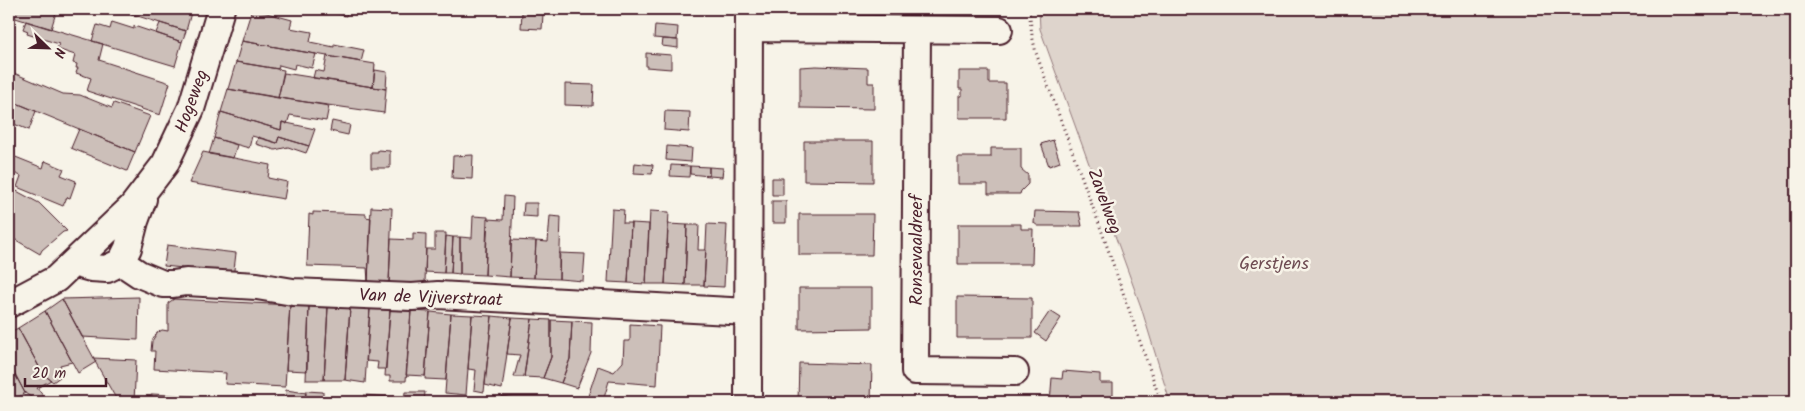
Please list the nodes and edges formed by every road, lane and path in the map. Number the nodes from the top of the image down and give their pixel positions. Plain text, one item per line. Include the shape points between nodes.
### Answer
1 (221, 9) edge
2 (1030, 9) edge
3 (750, 18) edge
4 (917, 30) junction
5 (999, 30) dead end
6 (147, 187) junction
7 (121, 262) junction
8 (73, 263) junction
9 (9, 304) edge
10 (748, 312) junction
11 (1014, 372) dead end
12 (748, 402) edge
13 (1161, 402) edge

1 - 6 street, Hogeweg via 191,109 165,164
2 - 13 path, Zavelweg via 1036,53
3 - 4 street
3 - 10 street
4 - 5 street
4 - 11 street, Ronsevaaldreef via 915,372
6 - 7 street, Hogeweg
6 - 8 street, Hogeweg via 132,207
7 - 8 street via 107,269
7 - 10 street, Van de Vijverstraat via 163,284 186,282 294,292 438,295
8 - 9 street, Hogeweg via 56,279
10 - 12 street

